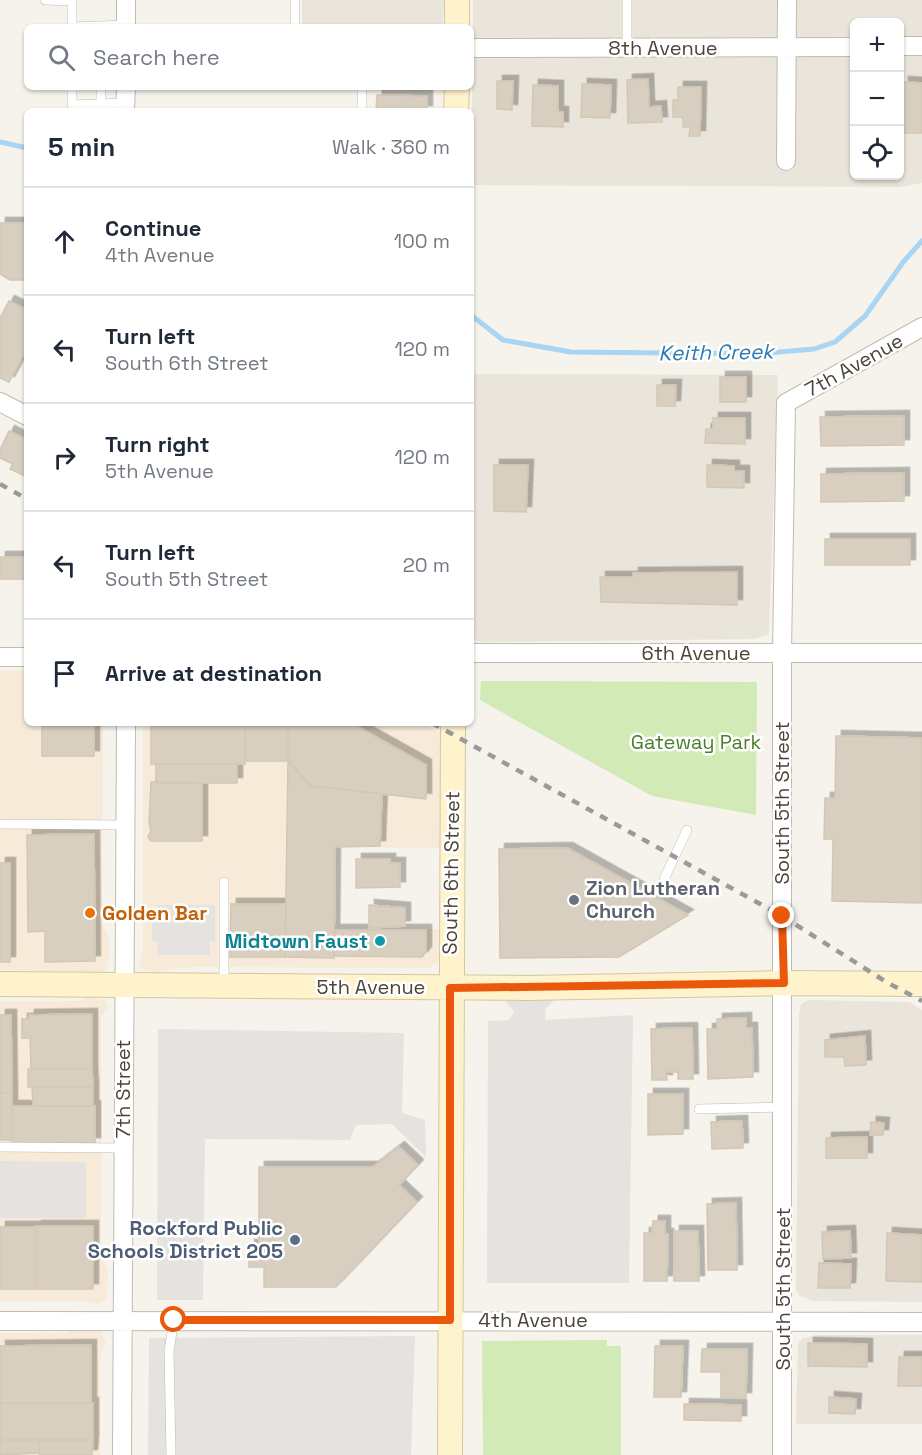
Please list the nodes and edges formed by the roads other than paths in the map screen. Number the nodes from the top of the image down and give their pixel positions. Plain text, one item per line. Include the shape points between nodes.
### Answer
1 (45, 0) edge
2 (126, 0) edge
3 (295, 0) edge
4 (457, 0) edge
5 (627, 0) edge
6 (787, 0) edge
7 (72, 24) edge
8 (126, 24) edge
9 (295, 24) edge
10 (457, 24) edge
11 (904, 46) edge
12 (922, 46) edge
13 (787, 47) junction
14 (850, 47) edge
15 (474, 48) edge
16 (627, 48) junction
17 (72, 90) edge
18 (101, 90) edge
19 (362, 90) edge
20 (457, 90) edge
21 (125, 100) edge
22 (101, 104) junction
23 (362, 108) edge
24 (456, 108) edge
25 (786, 161) dead end
26 (922, 327) edge
27 (0, 402) edge
28 (786, 403) joint
29 (24, 414) edge
30 (474, 653) edge
31 (782, 653) junction
32 (922, 653) edge
33 (0, 657) edge
34 (24, 657) edge
35 (126, 726) edge
36 (453, 726) edge
37 (0, 824) edge
38 (124, 825) junction
39 (687, 830) dead end
40 (664, 879) dead end
41 (224, 882) dead end
42 (784, 983) junction
43 (0, 984) edge
44 (922, 984) edge
45 (124, 986) junction
46 (224, 987) junction
47 (450, 988) junction
48 (784, 1107) junction
49 (699, 1109) dead end
50 (0, 1147) edge
51 (123, 1148) junction
52 (123, 1320) junction
53 (174, 1320) junction
54 (450, 1320) junction
55 (0, 1321) edge
56 (784, 1322) junction
57 (922, 1322) edge
58 (122, 1455) edge
59 (171, 1455) edge
60 (450, 1455) edge
61 (782, 1455) edge

1 - 7 lane via 72,1
2 - 8 street
3 - 9 lane
4 - 10 main road
5 - 16 lane
6 - 13 street
11 - 12 street
13 - 14 street, 8th Avenue
13 - 16 street, 8th Avenue
13 - 25 street
15 - 16 street, 8th Avenue
17 - 22 lane via 72,105
18 - 22 lane
19 - 23 lane
20 - 24 main road
21 - 22 lane
26 - 28 street, 7th Avenue
27 - 29 street
28 - 31 street, South 5th Street
30 - 31 street, 6th Avenue
31 - 32 street, 6th Avenue
31 - 42 street, South 5th Street
33 - 34 street
35 - 38 street, 7th Street
36 - 47 main road, South 6th Street
37 - 38 lane
38 - 45 street, 7th Street
39 - 40 lane
41 - 46 lane
42 - 44 main road, 5th Avenue
42 - 47 main road, 5th Avenue
42 - 48 street, South 5th Street
43 - 45 main road, 5th Avenue
45 - 46 main road, 5th Avenue
45 - 51 street, 7th Street
46 - 47 main road, 5th Avenue
47 - 54 main road, South 6th Street
48 - 49 lane
48 - 56 street, South 5th Street
50 - 51 lane
51 - 52 street, 7th Street
52 - 53 street, 4th Avenue
52 - 55 street, 4th Avenue
52 - 58 street, 7th Street
53 - 54 street, 4th Avenue
53 - 59 lane via 169,1351
54 - 56 street, 4th Avenue
54 - 60 main road, South 6th Street
56 - 57 street, 4th Avenue
56 - 61 street, South 5th Street

